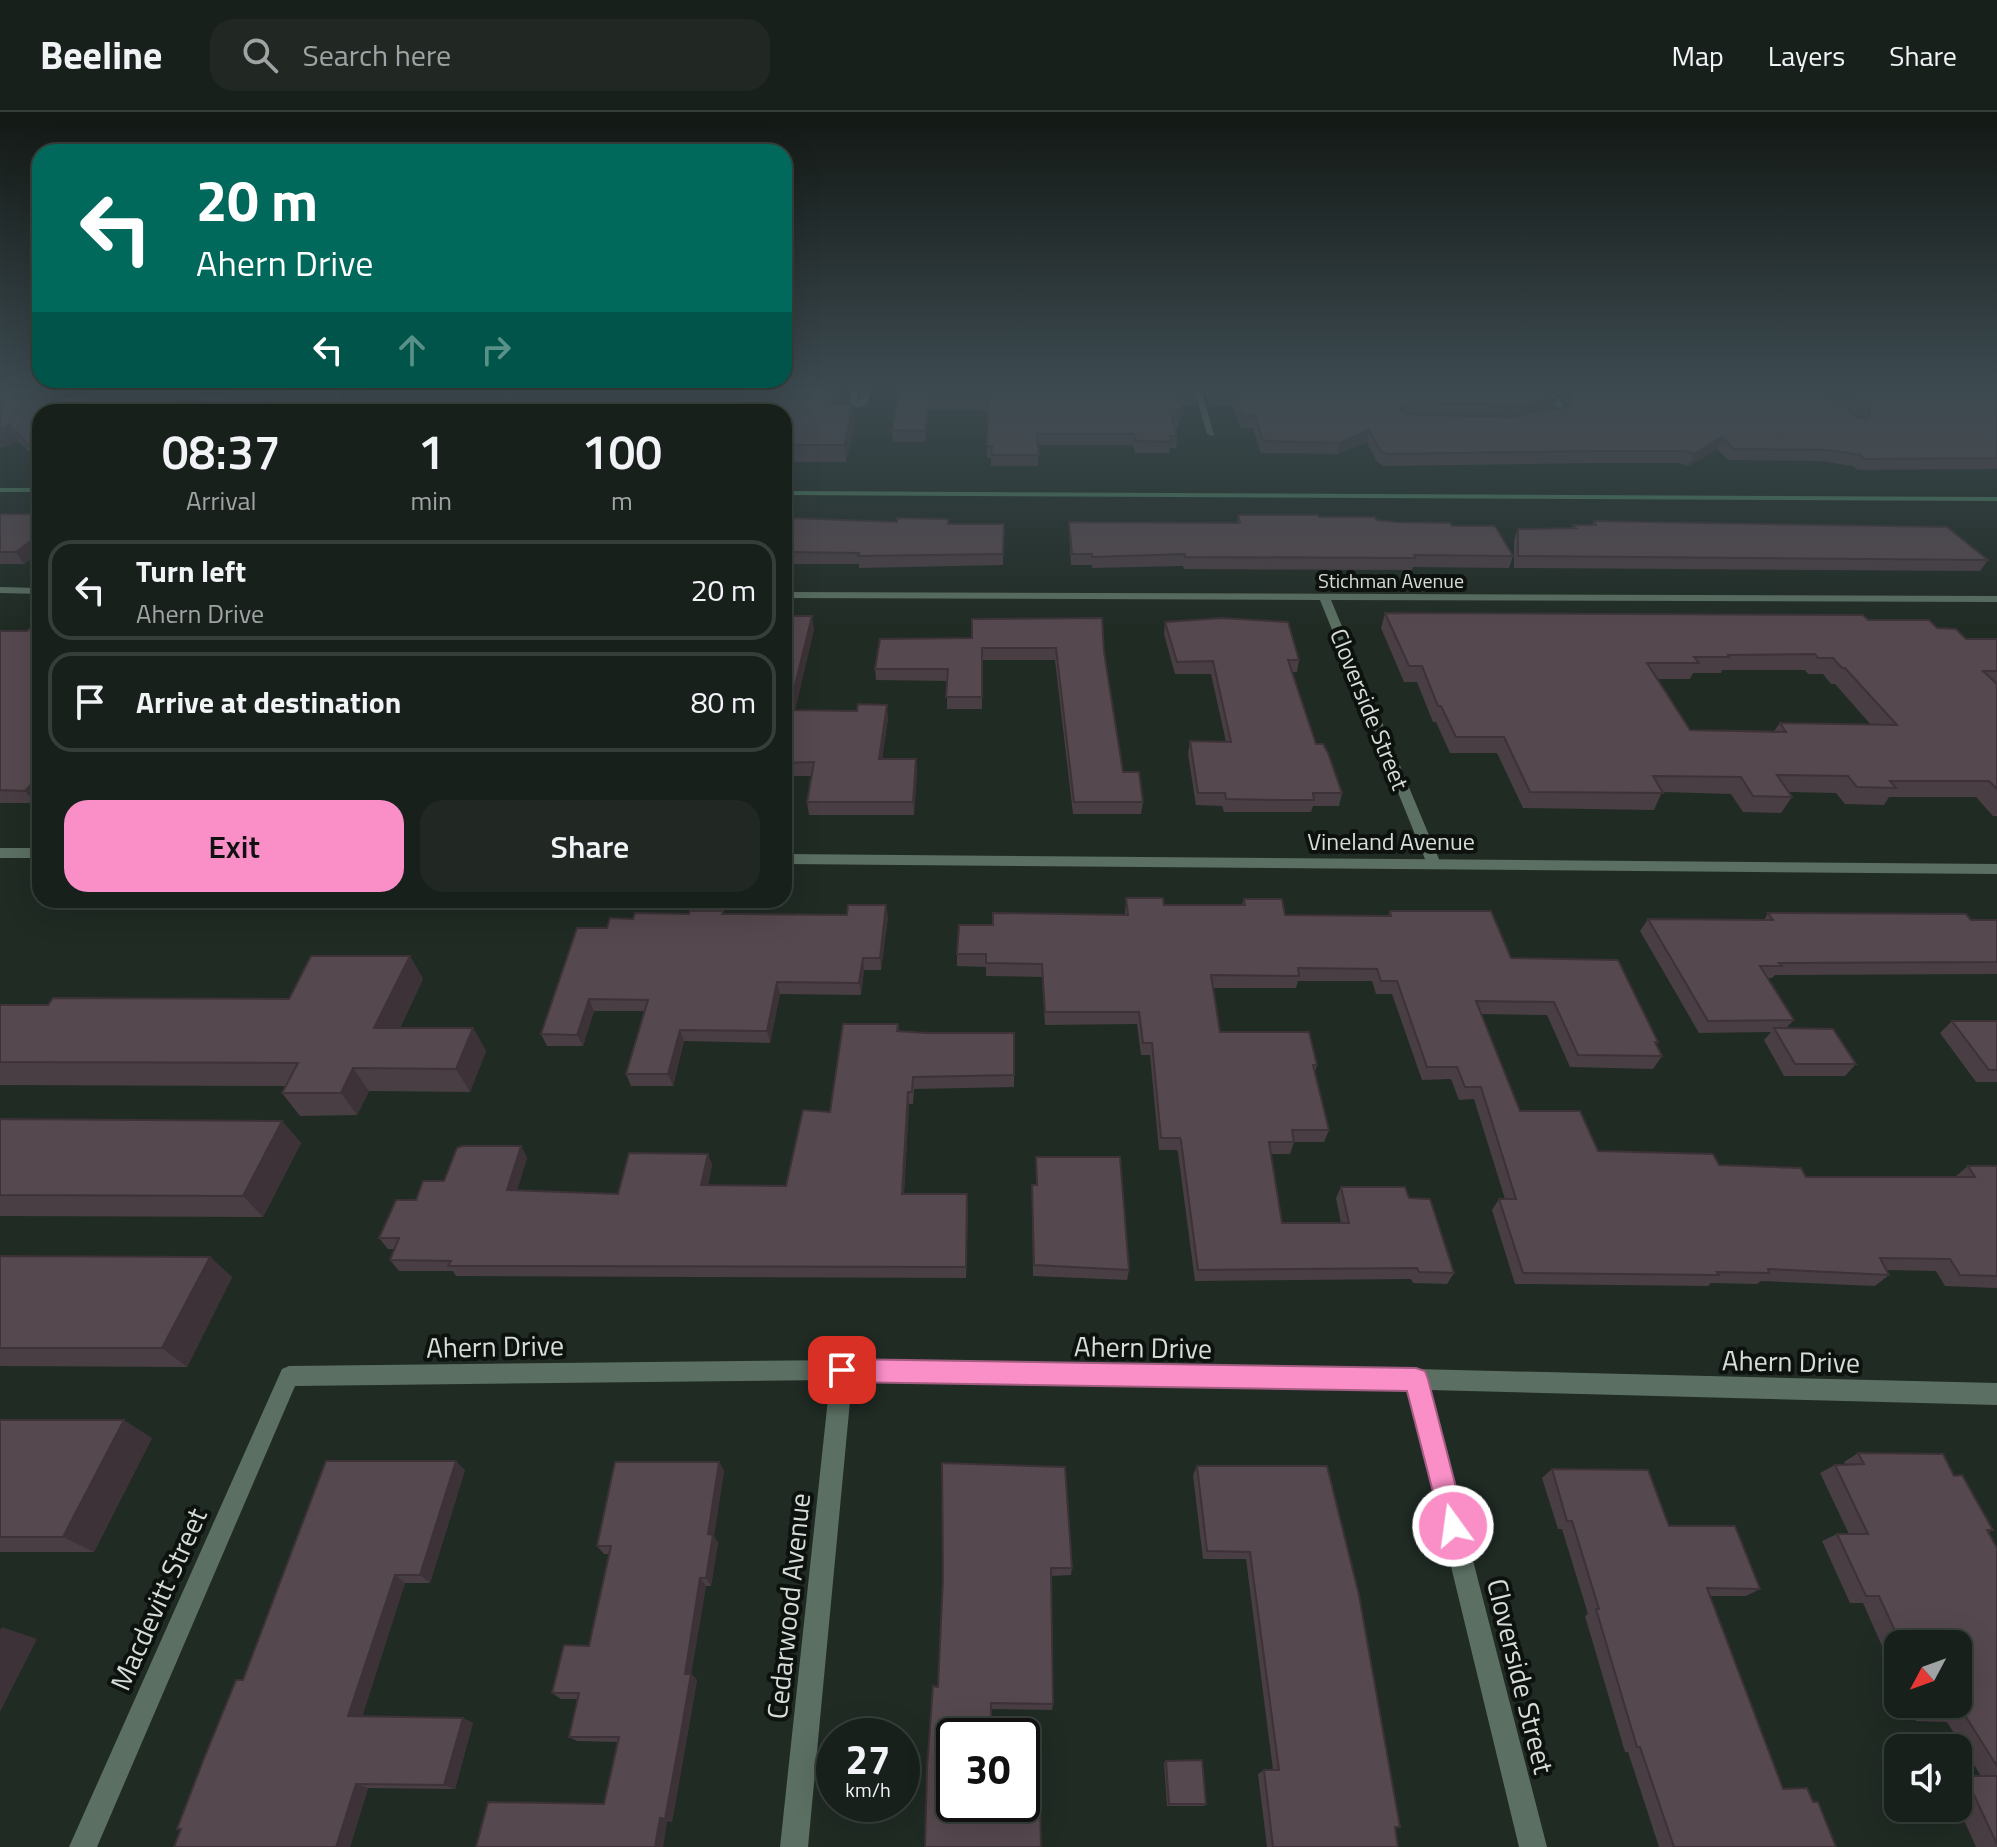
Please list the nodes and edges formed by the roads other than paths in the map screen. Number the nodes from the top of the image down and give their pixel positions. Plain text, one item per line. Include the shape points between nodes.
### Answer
1 (0, 590) edge
2 (32, 591) edge
3 (792, 595) edge
4 (1325, 598) junction
5 (1997, 599) edge
6 (0, 853) edge
7 (32, 853) edge
8 (792, 859) edge
9 (1434, 864) junction
10 (1997, 869) edge
11 (842, 1370) junction
12 (289, 1376) joint
13 (1416, 1379) junction
14 (1997, 1394) edge
15 (83, 1847) edge
16 (794, 1847) edge
17 (1533, 1847) edge

1 - 2 street
3 - 4 street, Stichman Avenue
4 - 5 street, Stichman Avenue
4 - 9 street, Cloverside Street
6 - 7 street
8 - 9 street, Vineland Avenue
9 - 10 street, Vineland Avenue
11 - 12 street, Ahern Drive
11 - 13 street, Ahern Drive
11 - 16 street, Cedarwood Avenue
12 - 15 street, Macdevitt Street
13 - 14 street, Ahern Drive
13 - 17 street, Cloverside Street

